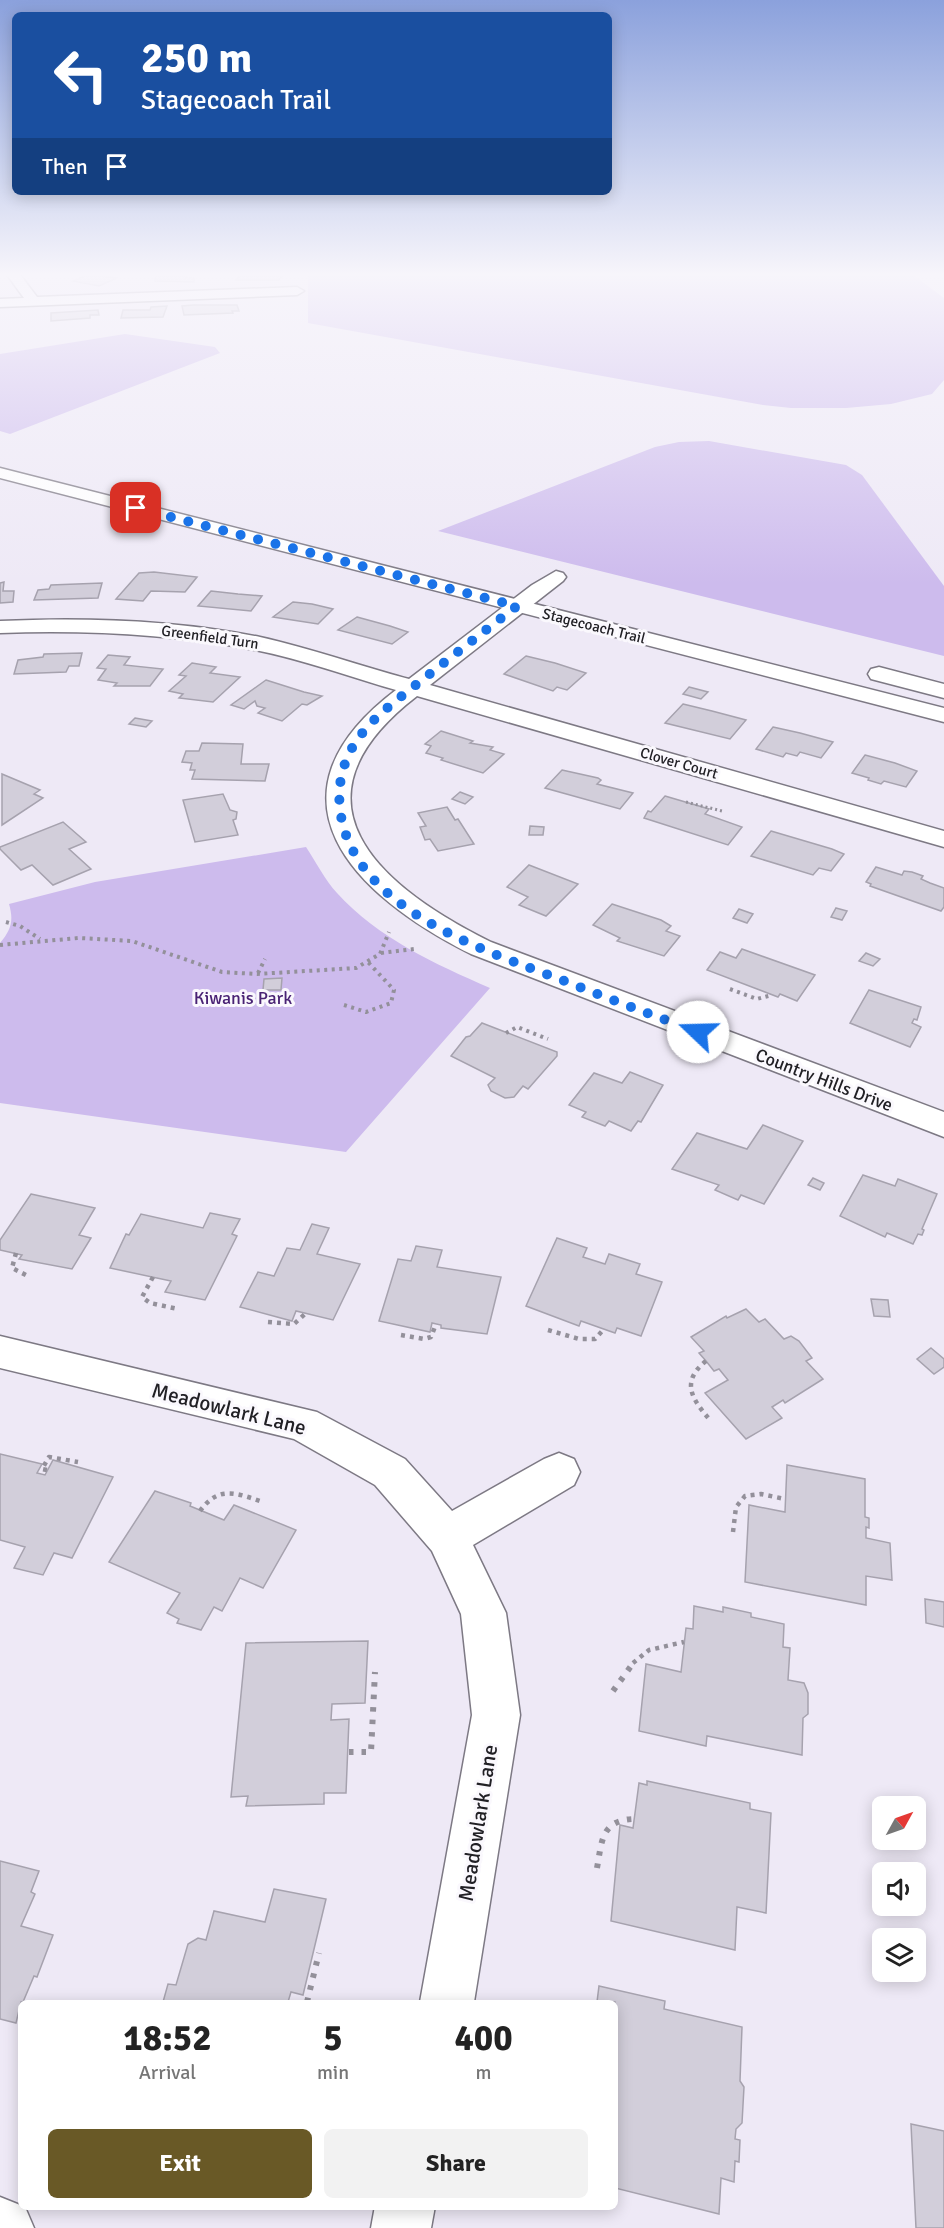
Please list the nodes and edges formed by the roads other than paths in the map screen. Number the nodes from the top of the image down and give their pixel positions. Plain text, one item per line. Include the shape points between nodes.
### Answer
1 (0, 473) edge
2 (83, 476) dead end
3 (244, 516) dead end
4 (556, 577) dead end
5 (539, 590) junction
6 (516, 595) junction
7 (585, 602) dead end
8 (0, 627) edge
9 (861, 670) dead end
10 (414, 686) junction
11 (944, 691) edge
12 (944, 715) edge
13 (944, 839) edge
14 (944, 1125) edge
15 (0, 1352) edge
16 (559, 1472) dead end
17 (447, 1537) junction
18 (447, 2000) edge
19 (404, 2210) edge
20 (401, 2228) edge

1 - 6 street, Stagecoach Trail
2 - 3 street
4 - 5 street, Country Hills Drive
5 - 6 street, Country Hills Drive
5 - 7 street, Stagecoach Trail
6 - 10 street, Country Hills Drive
6 - 12 street, Stagecoach Trail
8 - 10 street, Greenfield Turn via 90,625 201,633 298,652
9 - 11 street
10 - 13 street, Clover Court
10 - 14 street, Country Hills Drive via 359,737 339,783 341,817 352,850 395,898 423,919 481,948
15 - 17 street, Meadowlark Lane via 303,1424 390,1472
16 - 17 street
17 - 18 street, Meadowlark Lane via 483,1613 496,1715
19 - 20 street

